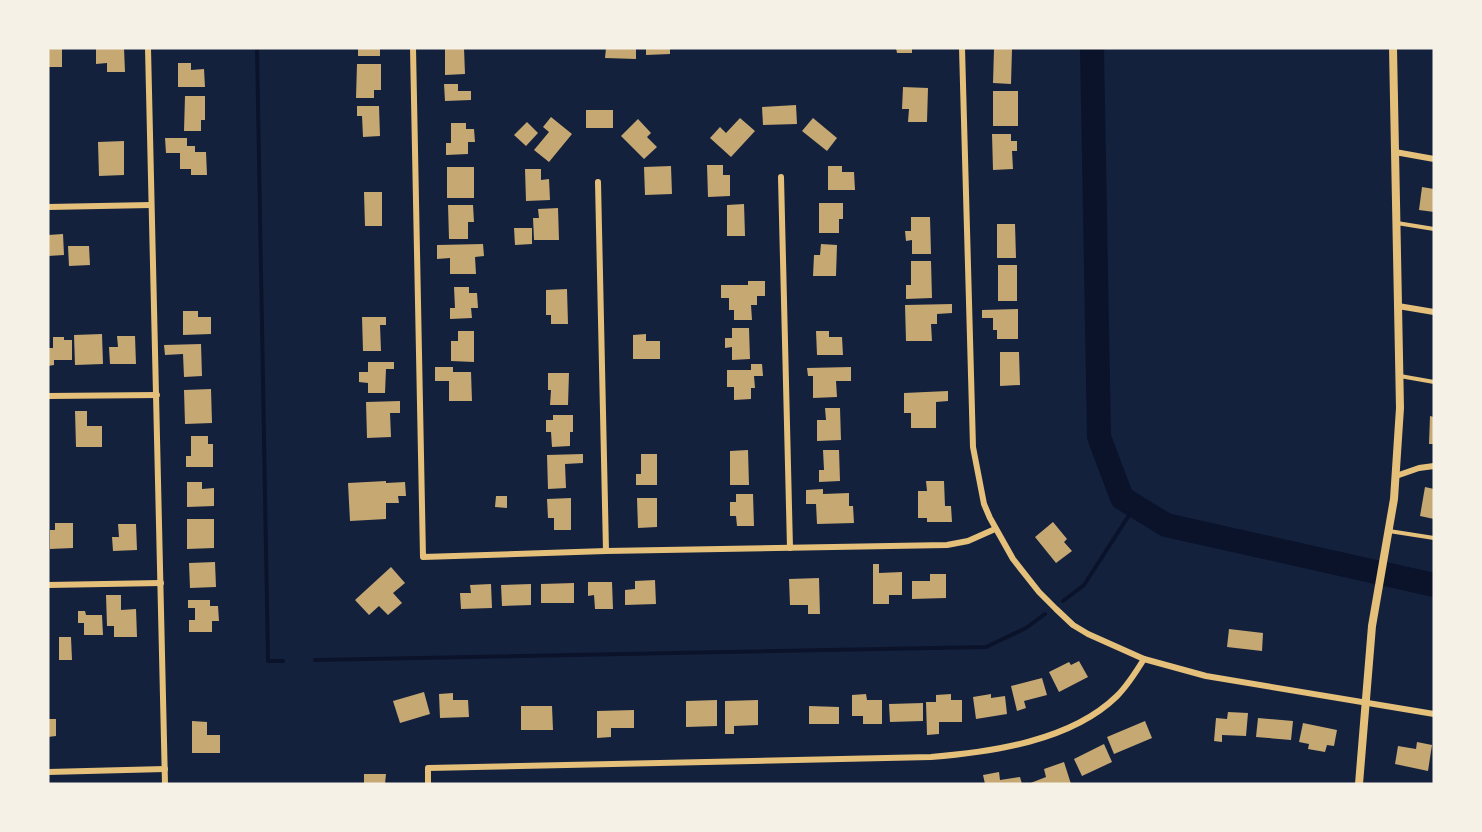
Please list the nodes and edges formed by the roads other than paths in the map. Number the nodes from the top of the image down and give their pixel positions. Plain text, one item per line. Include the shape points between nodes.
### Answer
1 (148, 48) edge
2 (413, 48) edge
3 (962, 48) edge
4 (1393, 48) edge
5 (1395, 152) junction
6 (1434, 159) edge
7 (781, 177) dead end
8 (598, 182) dead end
9 (151, 205) junction
10 (48, 207) edge
11 (1396, 223) junction
12 (1434, 229) edge
13 (1398, 306) junction
14 (1434, 312) edge
15 (1399, 376) junction
16 (1434, 382) edge
17 (157, 395) junction
18 (48, 396) edge
19 (1434, 466) edge
20 (1396, 476) junction
21 (995, 529) junction
22 (1388, 531) junction
23 (1434, 538) edge
24 (790, 548) junction
25 (606, 551) junction
26 (161, 583) junction
27 (48, 585) edge
28 (1144, 659) junction
29 (1366, 702) junction
30 (1434, 714) edge
31 (165, 769) junction
32 (48, 772) edge
33 (165, 784) edge
34 (428, 784) edge
35 (1359, 784) edge

1 - 9 street
2 - 25 street via 423,557
3 - 21 street via 973,447 984,504
4 - 5 street
5 - 6 street
5 - 11 street
7 - 24 street
8 - 25 street
9 - 10 street
9 - 17 street
11 - 12 lane
11 - 13 street
13 - 14 street
13 - 15 street
15 - 16 lane
15 - 20 street
17 - 18 street
17 - 26 street
19 - 20 street
20 - 22 street
21 - 24 street via 947,545
21 - 28 street via 1026,576 1073,625
22 - 23 lane
22 - 29 street via 1372,626
24 - 25 street
26 - 27 street
26 - 31 street
28 - 29 street via 1206,676
28 - 34 street via 1133,677 1100,710 1036,741 995,750 932,757 428,768
29 - 30 street
29 - 35 street
31 - 32 street
31 - 33 street

